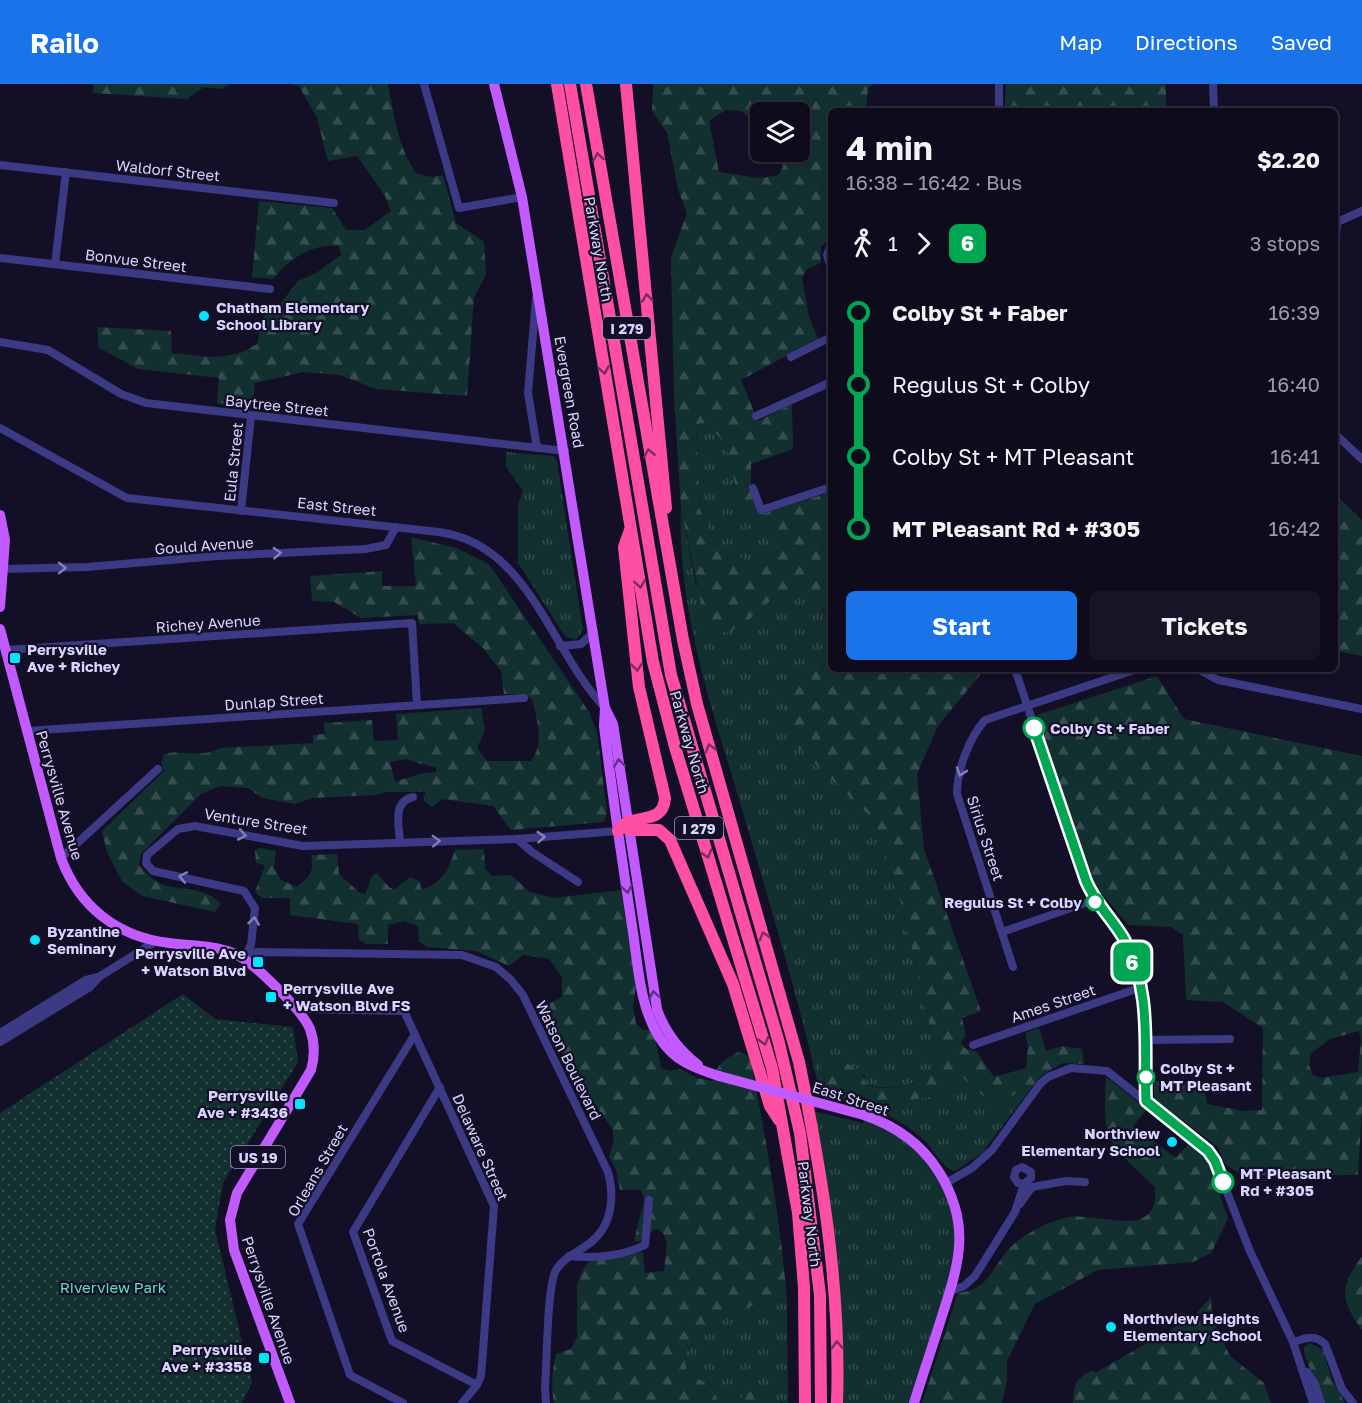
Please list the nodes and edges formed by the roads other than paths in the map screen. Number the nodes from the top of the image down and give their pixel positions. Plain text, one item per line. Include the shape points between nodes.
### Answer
1 (424, 84) edge
2 (494, 84) edge
3 (557, 84) edge
4 (570, 84) edge
5 (586, 84) edge
6 (626, 84) edge
7 (999, 84) edge
8 (1213, 84) edge
9 (999, 108) edge
10 (1214, 108) edge
11 (0, 165) edge
12 (66, 172) junction
13 (522, 196) junction
14 (334, 202) dead end
15 (1362, 211) edge
16 (1338, 221) edge
17 (0, 258) edge
18 (55, 264) junction
19 (537, 285) junction
20 (270, 289) dead end
21 (828, 338) edge
22 (0, 342) edge
23 (791, 357) dead end
24 (828, 383) edge
25 (251, 416) junction
26 (756, 416) dead end
27 (0, 428) edge
28 (1338, 437) edge
29 (537, 448) junction
30 (565, 451) junction
31 (1362, 459) edge
32 (753, 488) dead end
33 (828, 488) edge
34 (241, 511) junction
35 (0, 515) edge
36 (631, 526) junction
37 (396, 527) junction
38 (2, 551) edge
39 (3, 569) junction
40 (671, 572) junction
41 (1, 592) edge
42 (0, 607) edge
43 (0, 629) edge
44 (594, 632) junction
45 (560, 646) junction
46 (5, 650) junction
47 (1016, 672) edge
48 (1119, 672) edge
49 (1214, 673) edge
50 (524, 698) dead end
51 (417, 705) junction
52 (1027, 706) junction
53 (605, 708) junction
54 (1362, 709) edge
55 (26, 731) junction
56 (158, 769) dead end
57 (413, 797) dead end
58 (625, 827) junction
59 (517, 839) junction
60 (400, 842) junction
61 (61, 858) junction
62 (578, 882) dead end
63 (1094, 900) junction
64 (1002, 932) junction
65 (156, 941) junction
66 (243, 958) junction
67 (1013, 968) dead end
68 (99, 977) junction
69 (1142, 987) junction
70 (296, 1009) junction
71 (0, 1033) edge
72 (415, 1034) junction
73 (1230, 1039) dead end
74 (1147, 1041) junction
75 (0, 1042) edge
76 (973, 1045) dead end
77 (440, 1087) junction
78 (1146, 1101) junction
79 (782, 1126) junction
80 (1085, 1182) dead end
81 (946, 1183) junction
82 (1024, 1185) dead end
83 (649, 1200) dead end
84 (1015, 1212) junction
85 (569, 1256) junction
86 (951, 1291) junction
87 (1293, 1342) junction
88 (1302, 1364) junction
89 (477, 1385) junction
90 (290, 1403) edge
91 (403, 1403) edge
92 (462, 1403) edge
93 (546, 1403) edge
94 (804, 1403) edge
95 (821, 1403) edge
96 (837, 1403) edge
97 (914, 1403) edge
98 (1313, 1403) edge
99 (1321, 1403) edge
100 (1353, 1403) edge

1 - 13 street via 459,208
2 - 13 main road, Evergreen Road
3 -> 36 highway, Parkway North / I 279
4 - 95 highway via 671,675 779,1043 800,1132 820,1295
40 -> 5 highway, Parkway North / I 279
40 -> 6 highway
7 - 9 street
8 - 10 street
11 - 12 street, Waldorf Street
12 - 14 street, Waldorf Street
12 - 18 street
13 - 19 main road, Evergreen Road
15 - 16 street
17 - 18 street, Bonvue Street
18 - 20 street, Bonvue Street
19 - 29 street via 528,393
19 - 30 main road, Evergreen Road
21 - 23 street
22 - 25 street, Baytree Street via 48,350 140,402
24 - 26 street
25 - 29 street, Baytree Street
25 - 34 street, Eula Street
27 - 34 street, East Street via 119,496
28 - 31 street
29 - 30 street, Baytree Street
30 - 44 main road, Evergreen Road
32 - 33 street via 761,510
34 - 37 street, East Street
35 - 38 main road via 4,528
36 -> 58 highway via 624,547 639,687 665,798 663,808 655,816
36 -> 79 highway, Parkway North / I 279 via 662,701 772,1068
39 -> 37 street, Gould Avenue via 365,549 386,544
37 - 45 street, East Street via 455,535 495,554 514,573
38 - 39 main road
39 - 41 main road
96 -> 40 highway, Parkway North / I 279 via 835,1295 828,1223 809,1110 799,1062 697,704
41 - 42 main road
43 - 46 main road, Perrysville Avenue / US 19
44 - 45 street via 581,644
44 - 53 main road, Evergreen Road
45 - 53 street, East Street via 588,690
46 - 51 street, Richey Avenue via 412,623
46 - 55 main road, Perrysville Avenue / US 19
47 - 52 street
48 - 52 street
49 - 54 street
50 - 51 street, Dunlap Street
51 - 55 street, Dunlap Street
52 - 63 street
52 -> 64 street, Sirius Street via 985,720 974,733 957,784
53 - 58 main road, East Street via 613,724
55 - 61 main road, Perrysville Avenue / US 19
56 - 61 street
57 - 60 street via 399,806
59 -> 58 street, Venture Street
58 - 79 highway via 659,830 670,840 733,984 770,1106
58 - 81 main road, East Street, bridge via 657,1009 676,1045 715,1075 883,1121 911,1138 929,1156
60 -> 59 street, Venture Street
59 - 62 street
66 -> 60 street, Venture Street via 250,946 255,908 244,891 153,871 146,863 147,855 178,829 195,826 303,846
61 - 65 main road, Perrysville Avenue / US 19 via 78,892 97,912 126,932
63 - 64 street
63 - 69 street via 1124,940
64 - 67 street, Sirius Street
65 - 66 main road, Perrysville Avenue / US 19 via 224,950
65 - 68 street
66 - 70 main road, Perrysville Avenue / US 19
66 - 85 street, Watson Boulevard via 257,952 452,954 480,959 504,973 527,1003 610,1181 612,1203 604,1226 591,1242
68 - 71 street via 86,980
68 - 75 street via 90,987
69 - 74 street
69 - 76 street, Ames Street
70 - 72 street, Delaware Street via 404,1011
70 - 90 main road, Perrysville Avenue / US 19 via 311,1032 313,1064 240,1187 230,1220 234,1250
72 - 77 street, Delaware Street
72 - 91 street, Orleans Street via 298,1224 350,1375
73 - 74 street
74 - 78 street
77 - 89 street, Delaware Street via 494,1206 481,1376
77 - 89 street, Portola Avenue via 353,1232 392,1341
78 - 81 street via 1107,1071 1060,1071 1040,1084 992,1150
78 - 87 street via 1215,1161 1249,1249
79 - 94 highway, Parkway North / I 279 via 799,1223 804,1287
80 - 84 street via 1066,1180 1032,1187
81 - 86 main road, East Street via 957,1212 961,1247
82 - 84 street
83 - 85 street via 645,1245 633,1251 587,1258
84 - 86 street via 975,1276 964,1287
85 - 93 street, Watson Boulevard via 559,1265 552,1285
86 - 97 main road, East Street
87 - 88 street
87 - 100 street via 1312,1336 1325,1344 1342,1389
88 - 98 street
88 - 99 street
89 - 92 street, Delaware Street

